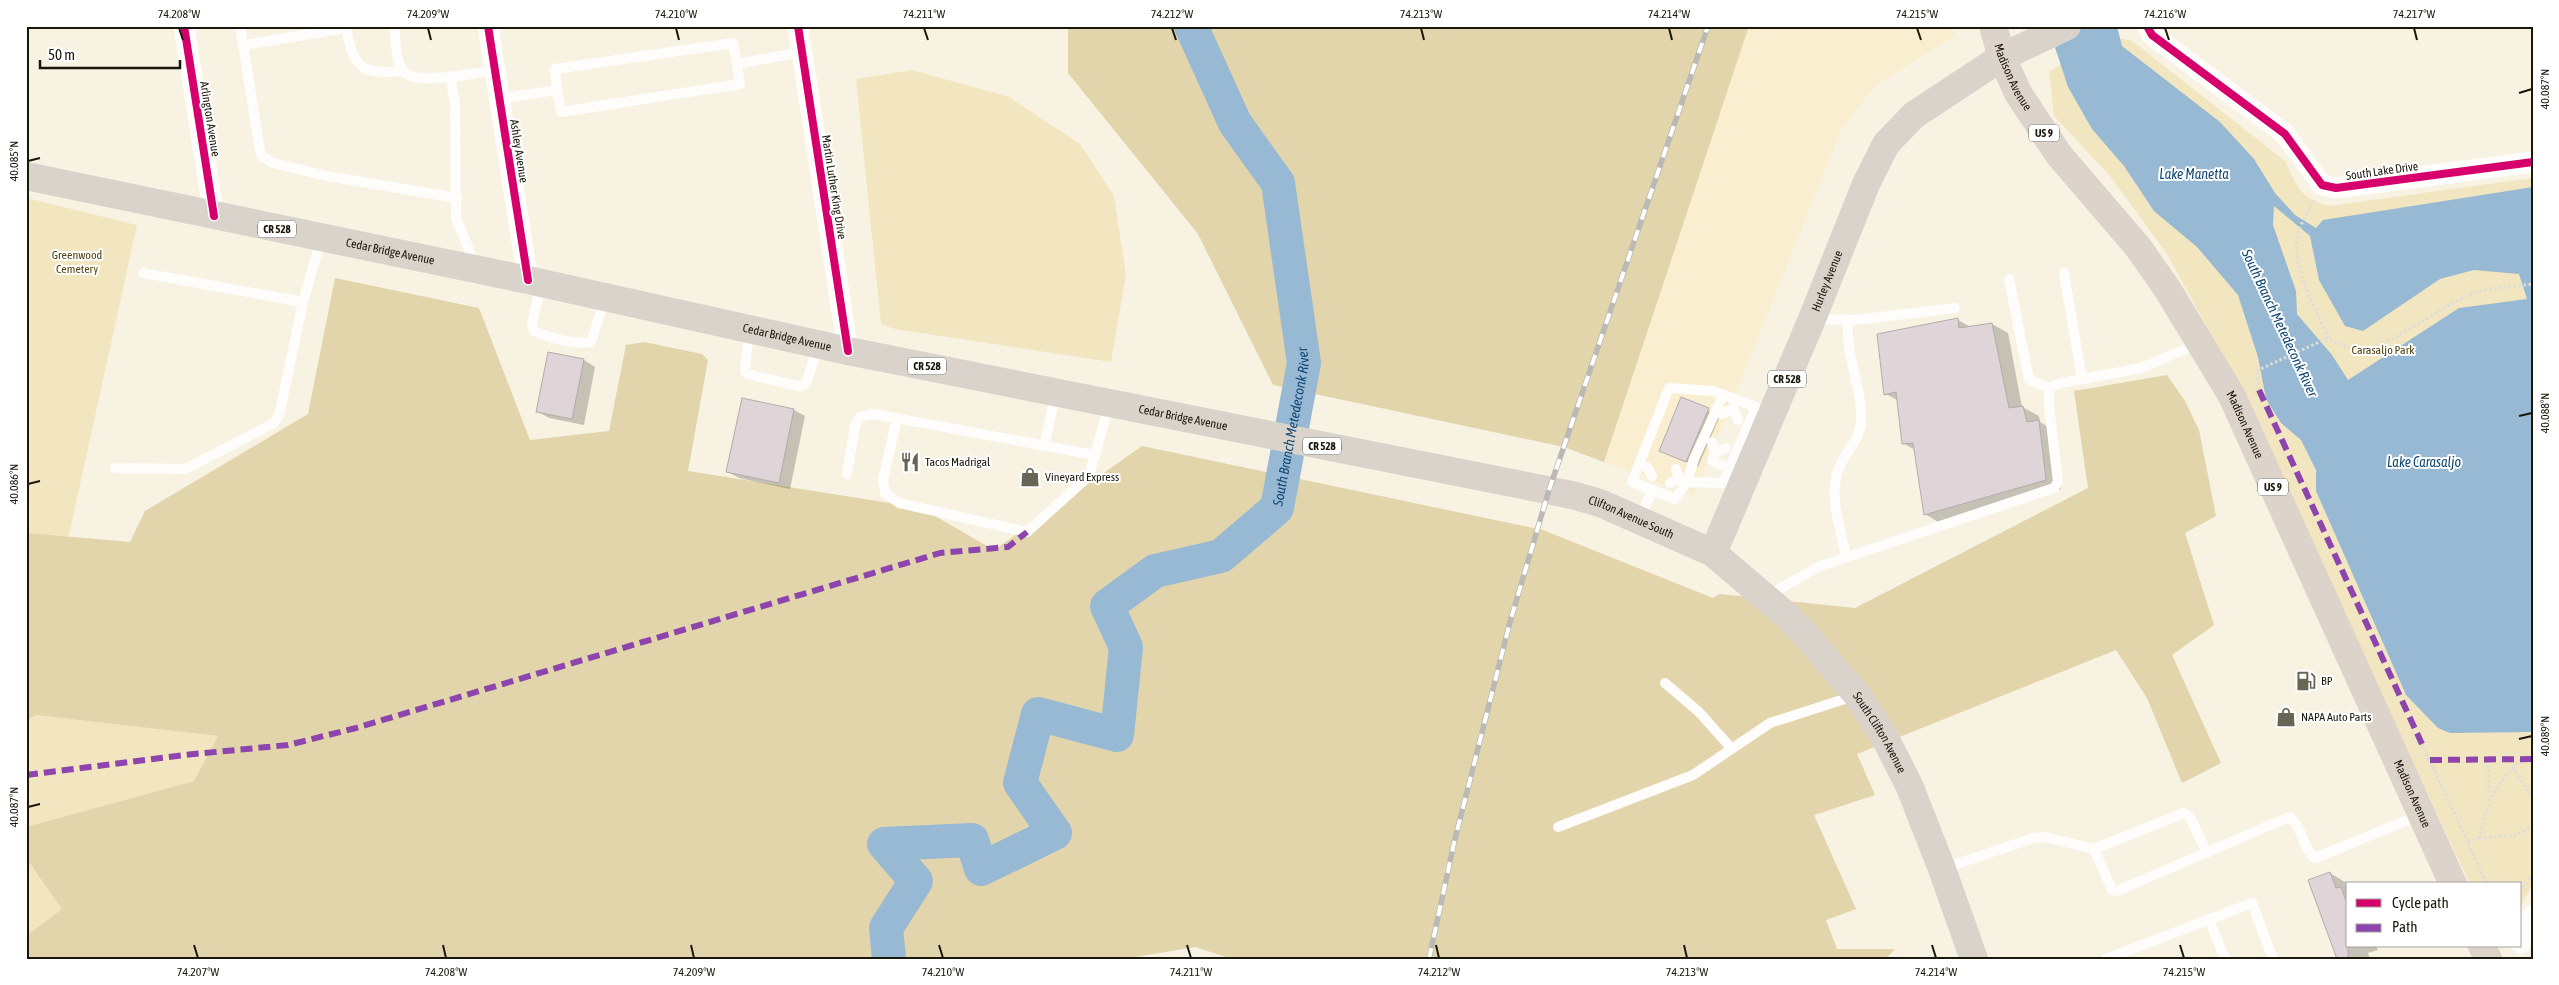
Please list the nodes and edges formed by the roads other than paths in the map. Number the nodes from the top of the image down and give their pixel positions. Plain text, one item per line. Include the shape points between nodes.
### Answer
1 (184, 26) edge
2 (240, 26) edge
3 (394, 26) edge
4 (488, 26) edge
5 (798, 26) edge
6 (1993, 26) edge
7 (2067, 26) edge
8 (2148, 26) edge
9 (346, 27) edge
10 (244, 46) junction
11 (802, 52) junction
12 (2006, 54) junction
13 (737, 64) junction
14 (495, 70) junction
15 (404, 71) junction
16 (450, 76) junction
17 (557, 90) junction
18 (500, 100) junction
19 (2533, 162) edge
20 (26, 176) edge
21 (458, 198) junction
22 (214, 216) junction
23 (321, 238) junction
24 (478, 270) junction
25 (143, 273) dead end
26 (2064, 273) dead end
27 (2009, 279) dead end
28 (535, 282) junction
29 (606, 298) junction
30 (303, 302) junction
31 (1956, 308) dead end
32 (1812, 319) junction
33 (1848, 320) junction
34 (749, 330) junction
35 (2201, 342) junction
36 (818, 344) junction
37 (848, 351) junction
38 (2082, 379) junction
39 (2049, 388) junction
40 (1056, 391) junction
41 (1722, 396) junction
42 (1110, 402) junction
43 (1735, 404) junction
44 (1764, 410) junction
45 (1722, 414) dead end
46 (897, 418) junction
47 (1738, 420) dead end
48 (1712, 442) dead end
49 (1044, 446) junction
50 (1726, 448) dead end
51 (1715, 453) junction
52 (1095, 455) junction
53 (115, 468) dead end
54 (1676, 469) dead end
55 (847, 474) dead end
56 (1730, 480) junction
57 (1679, 482) junction
58 (1549, 490) joint
59 (1652, 490) junction
60 (1640, 521) junction
61 (1713, 553) junction
62 (1846, 558) junction
63 (1765, 597) junction
64 (1665, 683) dead end
65 (1857, 695) junction
66 (1731, 748) junction
67 (2421, 814) junction
68 (1558, 827) dead end
69 (2094, 849) junction
70 (2206, 853) junction
71 (1942, 869) junction
72 (2452, 882) edge
73 (2533, 915) edge
74 (2209, 919) junction
75 (2522, 940) edge
76 (2518, 948) edge
77 (1974, 959) edge
78 (2106, 959) edge
79 (2225, 959) edge
80 (2273, 959) edge
81 (2511, 959) edge

1 - 22 street, Arlington Avenue
2 - 10 lane
3 - 15 lane
4 - 14 street, Ashley Avenue
5 - 11 street, Martin Luther King Drive
6 - 12 highway, Madison Avenue / US 9
7 - 12 main road, CR 528
8 - 19 street, South Lake Drive via 2152,35 2285,134 2322,185 2336,188
9 - 10 lane
9 - 15 lane via 350,53 363,68 377,74
10 - 21 lane via 261,156 273,163 327,176
11 - 13 lane
11 - 37 street, Martin Luther King Drive
12 - 32 main road, Hurley Avenue / CR 528 via 1914,115 1886,144 1866,184
12 - 35 highway, Madison Avenue / US 9 via 2018,93 2059,156 2138,247
13 - 17 lane via 734,43 555,69
13 - 17 lane via 740,84 561,112
14 - 16 lane
14 - 18 street, Ashley Avenue
15 - 16 lane via 413,77
16 - 21 lane via 455,103
17 - 18 lane
18 - 28 street, Ashley Avenue
20 - 22 main road, Cedar Bridge Avenue / CR 528
21 - 24 lane via 456,218
22 - 23 main road, Cedar Bridge Avenue / CR 528
23 - 24 main road, Cedar Bridge Avenue / CR 528
23 - 30 lane
24 - 28 main road, Cedar Bridge Avenue / CR 528
25 - 30 lane
26 - 38 lane
27 - 39 lane via 2029,380
28 - 29 main road, Cedar Bridge Avenue / CR 528
28 - 29 lane via 532,324 534,331 541,335 584,344 591,342
29 - 34 main road, Cedar Bridge Avenue / CR 528
30 - 53 lane via 279,416 273,424 185,469
31 - 33 lane
32 - 33 lane
32 - 44 main road, Hurley Avenue / CR 528
33 - 62 lane via 1846,339 1861,422 1857,441 1840,464 1833,488
34 - 36 main road, Cedar Bridge Avenue / CR 528
34 - 36 lane via 744,371 798,386 807,381
35 - 38 lane via 2141,368
35 - 67 highway, Madison Avenue / US 9 via 2232,396
36 - 37 main road, Cedar Bridge Avenue / CR 528
37 - 40 main road, Cedar Bridge Avenue / CR 528
38 - 39 lane
39 - 62 lane via 2058,482 2054,488
40 - 42 main road, Cedar Bridge Avenue / CR 528
40 - 49 lane
41 - 43 lane
41 - 57 lane via 1694,459
41 - 59 lane via 1713,391 1669,388 1649,467 1632,482
42 - 52 lane
42 - 58 main road, Cedar Bridge Avenue / CR 528
43 - 44 lane
43 - 45 lane
43 - 47 lane
44 - 56 main road, Hurley Avenue / CR 528
46 - 49 lane
46 - 52 lane via 883,480 885,493 899,503 1027,532 1089,476
46 - 55 lane via 874,414 860,417 855,426
48 - 51 lane
49 - 52 lane
50 - 51 lane
51 - 56 lane via 1712,461
54 - 57 lane
56 - 57 lane
56 - 61 main road, Hurley Avenue / CR 528
57 - 59 lane via 1675,499
58 - 60 main road, Clifton Avenue South / CR 528 via 1600,503
59 - 60 lane
60 - 61 main road, Clifton Avenue South / CR 528
61 - 63 main road, South Clifton Avenue
62 - 63 lane via 1820,566
63 - 65 main road, South Clifton Avenue via 1805,634
64 - 66 lane via 1699,712
65 - 66 lane via 1770,723
65 - 71 main road, South Clifton Avenue via 1885,738 1908,785
66 - 68 lane via 1693,774
67 - 70 lane via 2315,858 2309,854 2296,821 2289,817
67 - 72 highway, Madison Avenue / US 9
69 - 70 lane via 2184,813 2190,817
69 - 70 lane via 2112,890 2117,891
69 - 71 lane via 2045,837 2033,838
71 - 77 main road, South Clifton Avenue
73 - 75 street
74 - 78 lane
74 - 79 lane
74 - 80 lane via 2252,903
76 - 81 street

